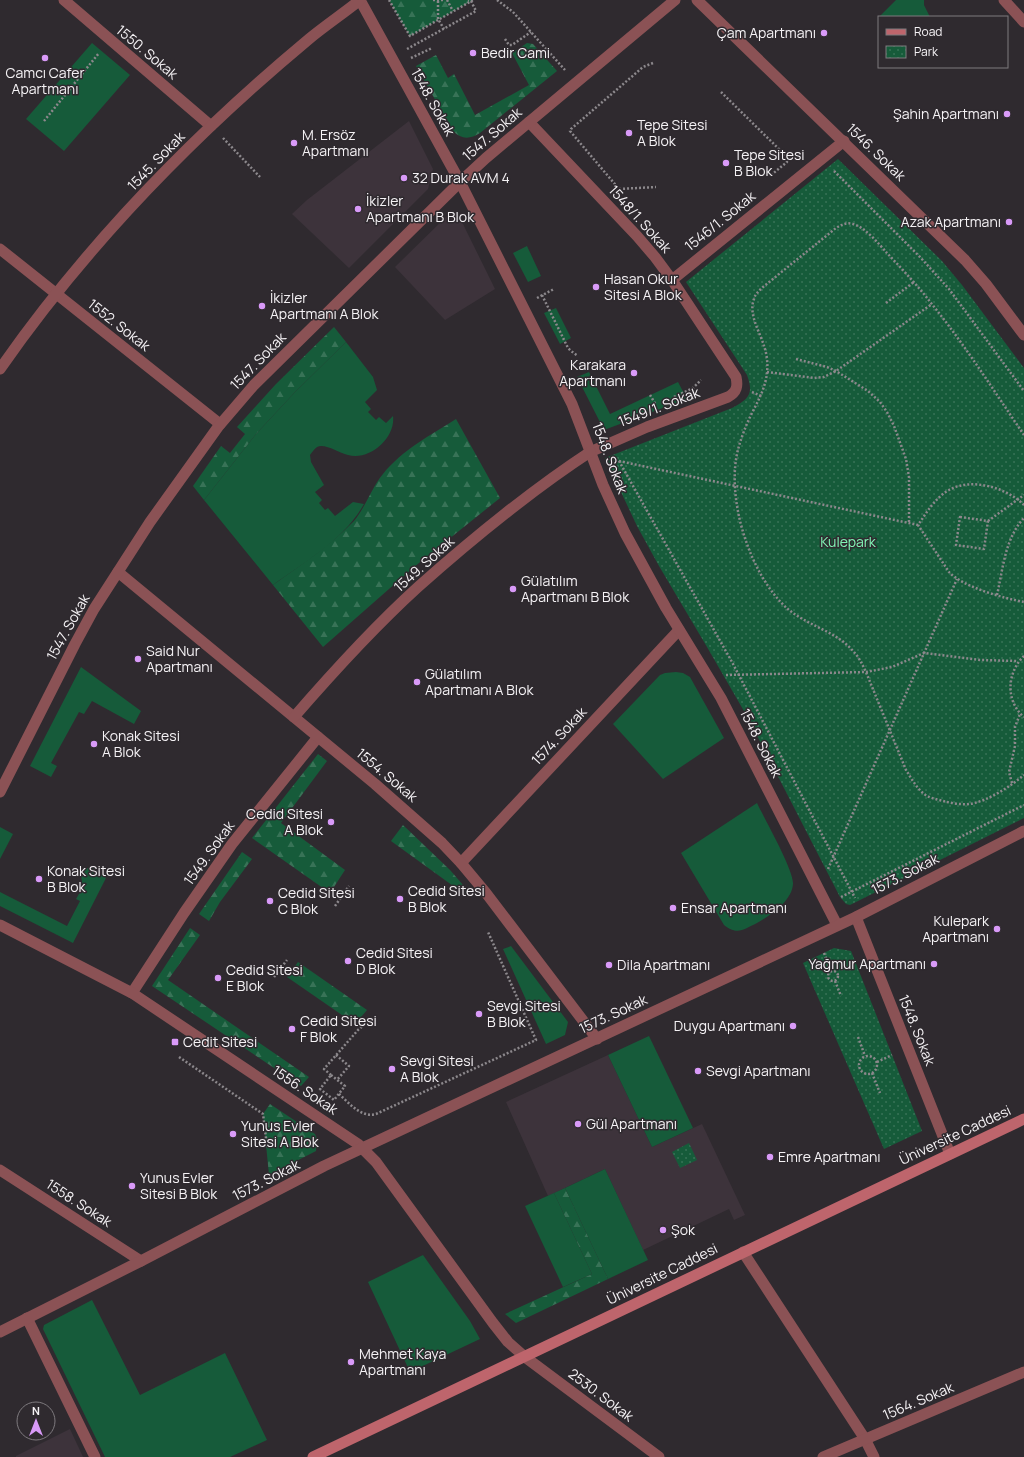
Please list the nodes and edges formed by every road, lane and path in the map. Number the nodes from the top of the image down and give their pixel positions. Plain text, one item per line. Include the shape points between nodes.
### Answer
1 (64, 0) edge
2 (360, 0) edge
3 (389, 0) edge
4 (434, 0) edge
5 (444, 0) edge
6 (447, 0) edge
7 (471, 0) edge
8 (497, 0) edge
9 (675, 0) edge
10 (698, 0) edge
11 (1004, 0) edge
12 (438, 1) edge
13 (454, 11) junction
14 (438, 20) junction
15 (1024, 22) edge
16 (444, 29) junction
17 (531, 32) junction
18 (110, 39) junction
19 (505, 39) dead end
20 (432, 48) dead end
21 (406, 49) dead end
22 (411, 58) dead end
23 (653, 63) dead end
24 (576, 82) junction
25 (721, 92) dead end
26 (44, 121) dead end
27 (529, 122) junction
28 (211, 126) junction
29 (576, 137) junction
30 (571, 141) dead end
31 (844, 141) junction
32 (829, 166) dead end
33 (260, 178) dead end
34 (768, 178) dead end
35 (460, 182) junction
36 (656, 187) dead end
37 (0, 249) edge
38 (672, 280) junction
39 (914, 282) junction
40 (554, 289) dead end
41 (57, 294) junction
42 (542, 295) junction
43 (536, 298) dead end
44 (886, 303) dead end
45 (932, 304) junction
46 (1024, 335) edge
47 (578, 356) dead end
48 (796, 359) dead end
49 (0, 369) edge
50 (836, 371) junction
51 (767, 372) junction
52 (701, 380) dead end
53 (737, 389) joint
54 (1024, 391) edge
55 (750, 392) dead end
56 (650, 395) dead end
57 (761, 396) junction
58 (673, 397) dead end
59 (658, 410) dead end
60 (220, 424) junction
61 (1024, 435) edge
62 (590, 452) junction
63 (612, 460) dead end
64 (619, 461) junction
65 (734, 485) junction
66 (1024, 495) edge
67 (1018, 499) junction
68 (1024, 505) edge
69 (1024, 518) edge
70 (988, 521) junction
71 (909, 523) junction
72 (918, 525) junction
73 (118, 572) junction
74 (957, 579) junction
75 (997, 595) junction
76 (1024, 602) edge
77 (679, 630) junction
78 (924, 653) junction
79 (1024, 656) edge
80 (1018, 661) junction
81 (866, 672) junction
82 (739, 674) junction
83 (707, 675) junction
84 (1020, 714) junction
85 (294, 717) junction
86 (1024, 717) edge
87 (890, 730) junction
88 (318, 737) junction
89 (1024, 774) edge
90 (1012, 783) junction
91 (0, 792) edge
92 (1024, 805) edge
93 (1024, 831) edge
94 (833, 857) junction
95 (461, 863) junction
96 (349, 886) dead end
97 (819, 889) junction
98 (851, 891) junction
99 (827, 904) junction
100 (335, 906) dead end
101 (859, 915) junction
102 (0, 925) edge
103 (837, 925) junction
104 (488, 932) dead end
105 (824, 953) dead end
106 (287, 960) dead end
107 (831, 972) junction
108 (274, 977) dead end
109 (835, 981) junction
110 (132, 992) junction
111 (841, 996) dead end
112 (370, 1020) dead end
113 (858, 1037) dead end
114 (597, 1039) junction
115 (336, 1055) junction
116 (892, 1055) dead end
117 (865, 1056) junction
118 (179, 1057) dead end
119 (877, 1062) junction
120 (872, 1073) junction
121 (331, 1075) junction
122 (338, 1080) junction
123 (880, 1092) dead end
124 (339, 1094) junction
125 (407, 1100) junction
126 (408, 1104) dead end
127 (1024, 1119) edge
128 (276, 1145) dead end
129 (363, 1148) junction
130 (950, 1154) junction
131 (0, 1170) edge
132 (743, 1252) junction
133 (141, 1261) junction
134 (27, 1318) junction
135 (0, 1332) edge
136 (525, 1357) junction
137 (1024, 1372) edge
138 (865, 1439) junction
139 (95, 1457) edge
140 (313, 1457) edge
141 (659, 1457) edge
142 (823, 1457) edge
143 (874, 1457) edge

1 - 18 street, 1550. Sokak
2 - 28 street, 1545. Sokak via 311,37
2 - 35 street, 1548. Sokak
3 - 14 path via 410,36
4 - 12 path
5 - 12 path
6 - 13 path
7 - 13 path
7 - 16 path via 476,11
8 - 17 path via 513,12
9 - 24 street, 1547. Sokak
10 - 31 street, 1546. Sokak
11 - 15 street
12 - 14 path
13 - 14 path
14 - 16 path
16 - 21 path
17 - 19 path via 512,45
17 - 24 path
18 - 26 path
18 - 28 street, 1550. Sokak
20 - 22 path
23 - 29 path via 642,67 571,129
24 - 27 street, 1547. Sokak
25 - 34 path via 786,156 787,162
27 - 35 street, 1547. Sokak
27 - 38 street, 1548/1. Sokak via 637,236
28 - 33 path
28 - 41 street, 1545. Sokak via 150,188
29 - 30 path
29 - 36 path via 619,188
31 - 38 street, 1546/1. Sokak
31 - 46 street, 1546. Sokak via 965,260
32 - 54 path via 949,289
35 - 60 street, 1547. Sokak via 259,380
35 - 62 street, 1548. Sokak via 572,404
37 - 41 street, 1552. Sokak
38 - 53 street, 1548/1. Sokak via 736,377
39 - 44 path
39 - 45 path
39 - 51 path via 867,232 854,224 842,224 757,292 752,305 765,347
40 - 42 path
41 - 49 street, 1545. Sokak
41 - 60 street, 1552. Sokak
42 - 43 path
42 - 47 path via 568,348
45 - 50 path
45 - 61 path
48 - 50 path
50 - 51 path via 824,377 814,378
50 - 71 path via 880,402 894,426 906,459 909,477
51 - 57 path
52 - 58 path via 693,388
53 - 62 street, 1549/1. Sokak via 728,396
55 - 57 path
56 - 59 path
57 - 65 path via 738,448
60 - 73 street, 1547. Sokak via 181,477
62 - 77 street, 1548. Sokak via 625,533
62 - 85 street, 1549. Sokak via 522,502 417,588 329,677
63 - 64 path
64 - 65 path
64 - 82 path
65 - 71 path
65 - 81 path via 735,501 745,538 755,562 776,597 795,615 832,635 852,650
66 - 67 path
67 - 68 path
67 - 70 path
67 - 72 path via 999,489 986,486 960,487 942,496 931,506
69 - 75 path via 1009,544
70 - 70 path via 984,549 956,545 960,518
71 - 72 path
72 - 74 path via 948,572
73 - 85 street, 1554. Sokak
73 - 91 street, 1547. Sokak via 74,644
74 - 75 path
74 - 78 path
75 - 76 path
77 - 83 street, 1548. Sokak
77 - 95 street, 1574. Sokak
78 - 80 path via 980,660
78 - 81 path via 892,667
78 - 87 path
79 - 80 path
80 - 84 path via 1012,674 1010,688
81 - 82 path
81 - 87 path
82 - 83 path
82 - 94 path
83 - 97 street, 1548. Sokak
84 - 86 path
84 - 90 path via 1008,772
85 - 88 street, 1554. Sokak
87 - 90 path via 906,770 923,793 932,798 970,804 984,800
87 - 94 path
88 - 95 street, 1554. Sokak via 408,812
88 - 110 street, 1549. Sokak via 232,844
89 - 90 path
92 - 98 path
93 - 101 street, 1573. Sokak
94 - 97 path
94 - 98 path
95 - 114 street, 1554. Sokak
96 - 100 path
97 - 99 street, 1548. Sokak
98 - 99 path
98 - 101 path
99 - 103 street, 1548. Sokak
101 - 103 street, 1573. Sokak
101 - 130 street, 1548. Sokak
102 - 110 street, 1556. Sokak
103 - 114 street, 1573. Sokak
104 - 125 path via 536,1040
105 - 107 path
106 - 108 path
107 - 109 path via 830,980
107 - 109 path via 835,971 838,974
109 - 111 path
110 - 129 street, 1556. Sokak
112 - 115 path via 361,1026
113 - 117 path
114 - 129 street, 1573. Sokak
115 - 121 path via 324,1069
115 - 122 path via 349,1066
116 - 119 path
117 - 119 path via 873,1057
117 - 120 path via 860,1060 860,1069 867,1074
118 - 128 path via 263,1114 267,1146
119 - 120 path via 877,1068
120 - 123 path
121 - 122 path
121 - 124 path via 320,1089 334,1100
122 - 124 path via 345,1086
124 - 125 path via 366,1115 376,1114
125 - 126 path
127 - 130 main road, Üniversite Caddesi
129 - 133 street, 1573. Sokak
129 - 136 street, 1556. Sokak via 376,1162 493,1323 508,1342
130 - 132 main road, Üniversite Caddesi
131 - 133 street, 1558. Sokak
132 - 136 main road, Üniversite Caddesi
132 - 138 street
133 - 134 street, 1573. Sokak
134 - 135 street, 1573. Sokak
134 - 139 street
136 - 140 main road, Üniversite Caddesi
136 - 141 street, 2530. Sokak
137 - 138 street, 1564. Sokak
138 - 142 street, 1564. Sokak
138 - 143 street

